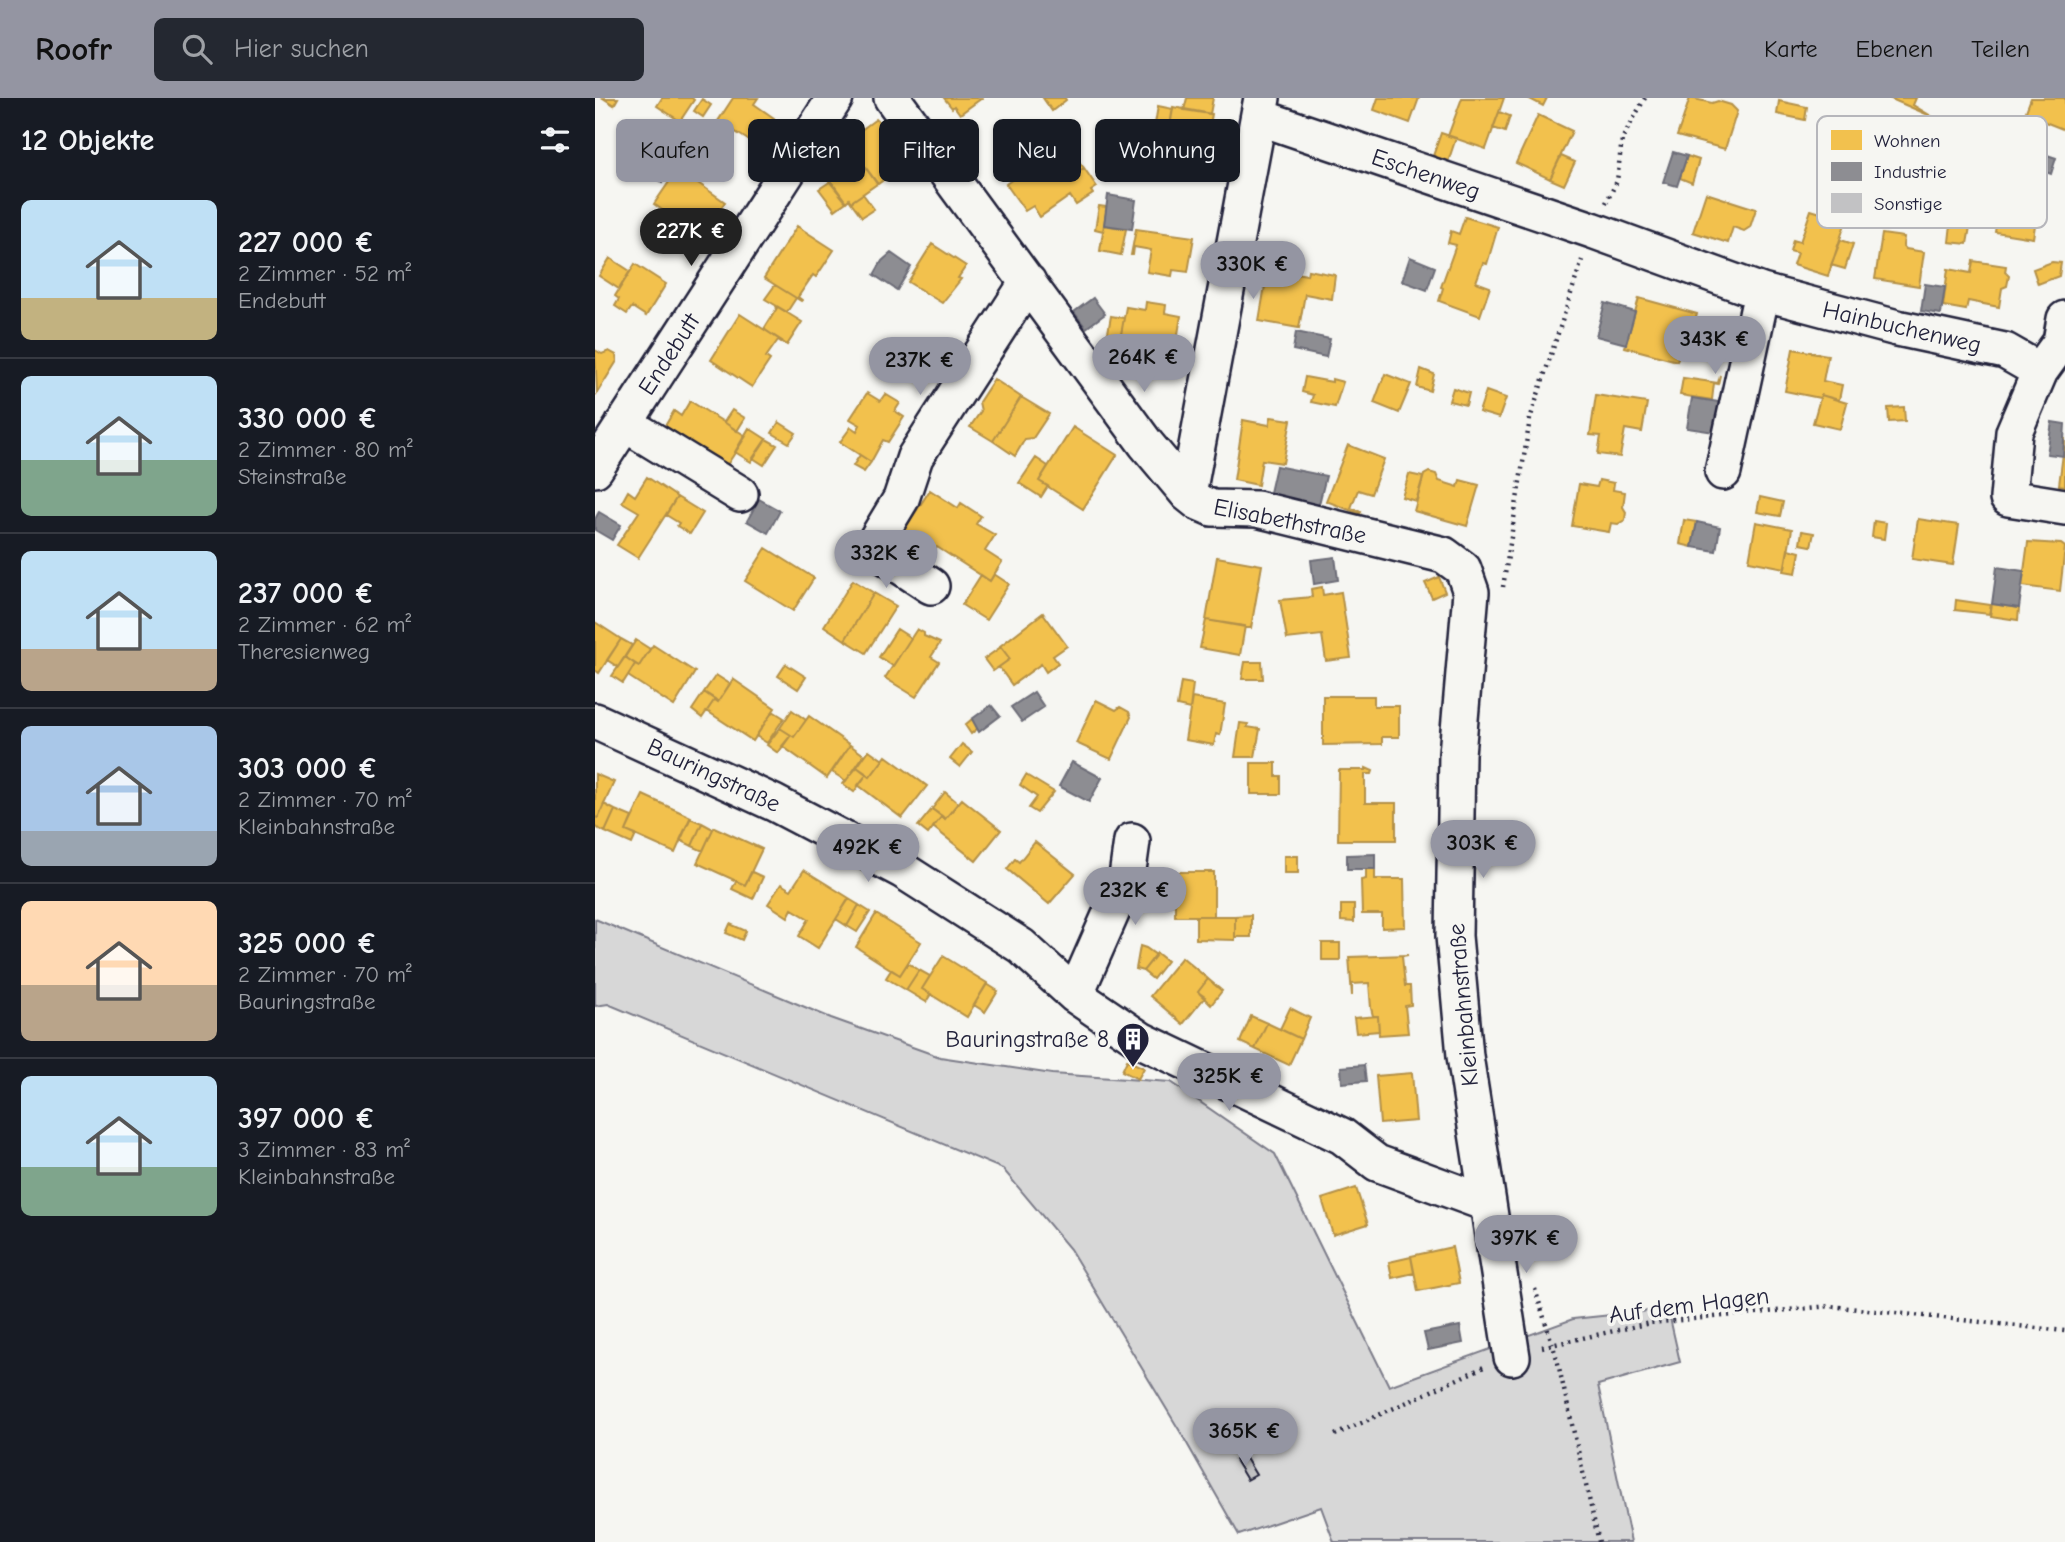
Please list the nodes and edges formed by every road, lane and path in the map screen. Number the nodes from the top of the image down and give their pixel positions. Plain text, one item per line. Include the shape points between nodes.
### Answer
1 (835, 98) edge
2 (893, 98) edge
3 (1645, 98) edge
4 (1261, 108) edge
5 (1592, 230) junction
6 (1028, 282) junction
7 (1762, 292) junction
8 (2065, 319) edge
9 (2040, 371) junction
10 (624, 423) junction
11 (595, 469) edge
12 (1723, 472) dead end
13 (740, 494) dead end
14 (1188, 494) junction
15 (2065, 506) edge
16 (1463, 569) joint
17 (931, 586) dead end
18 (1501, 596) dead end
19 (595, 721) edge
20 (1132, 841) dead end
21 (1075, 995) junction
22 (1486, 1203) junction
23 (1532, 1277) dead end
24 (2065, 1331) edge
25 (1552, 1344) junction
26 (1512, 1357) junction
27 (1335, 1435) dead end
28 (1599, 1542) edge

1 - 10 street, Endebutt
2 - 6 street, Elisabethstraße
3 - 5 path via 1622,139 1618,181
4 - 5 street, Eschenweg
4 - 14 street
5 - 7 street, Hainbuchenweg
5 - 18 path via 1530,419
6 - 14 street, Elisabethstraße
6 - 17 street via 915,457 901,499 872,547
7 - 9 street, Hainbuchenweg via 2005,351
7 - 12 street
8 - 9 street via 2061,342
9 - 15 street via 2014,432 2008,498
10 - 11 street, Endebutt
10 - 13 street
14 - 16 street, Elisabethstraße via 1212,508 1257,509 1444,555
16 - 22 street, Kleinbahnstraße via 1471,593 1457,754 1454,936
19 - 21 street, Bauringstraße via 775,803 902,870 1021,946
20 - 21 street via 1127,877
21 - 22 street, Bauringstraße via 1141,1040 1342,1136 1377,1163
22 - 26 street, Kleinbahnstraße
23 - 25 path
24 - 25 path, Auf dem Hagen via 1830,1306 1650,1323
25 - 26 path, Auf dem Hagen
25 - 28 path
26 - 27 path, Auf dem Hagen

